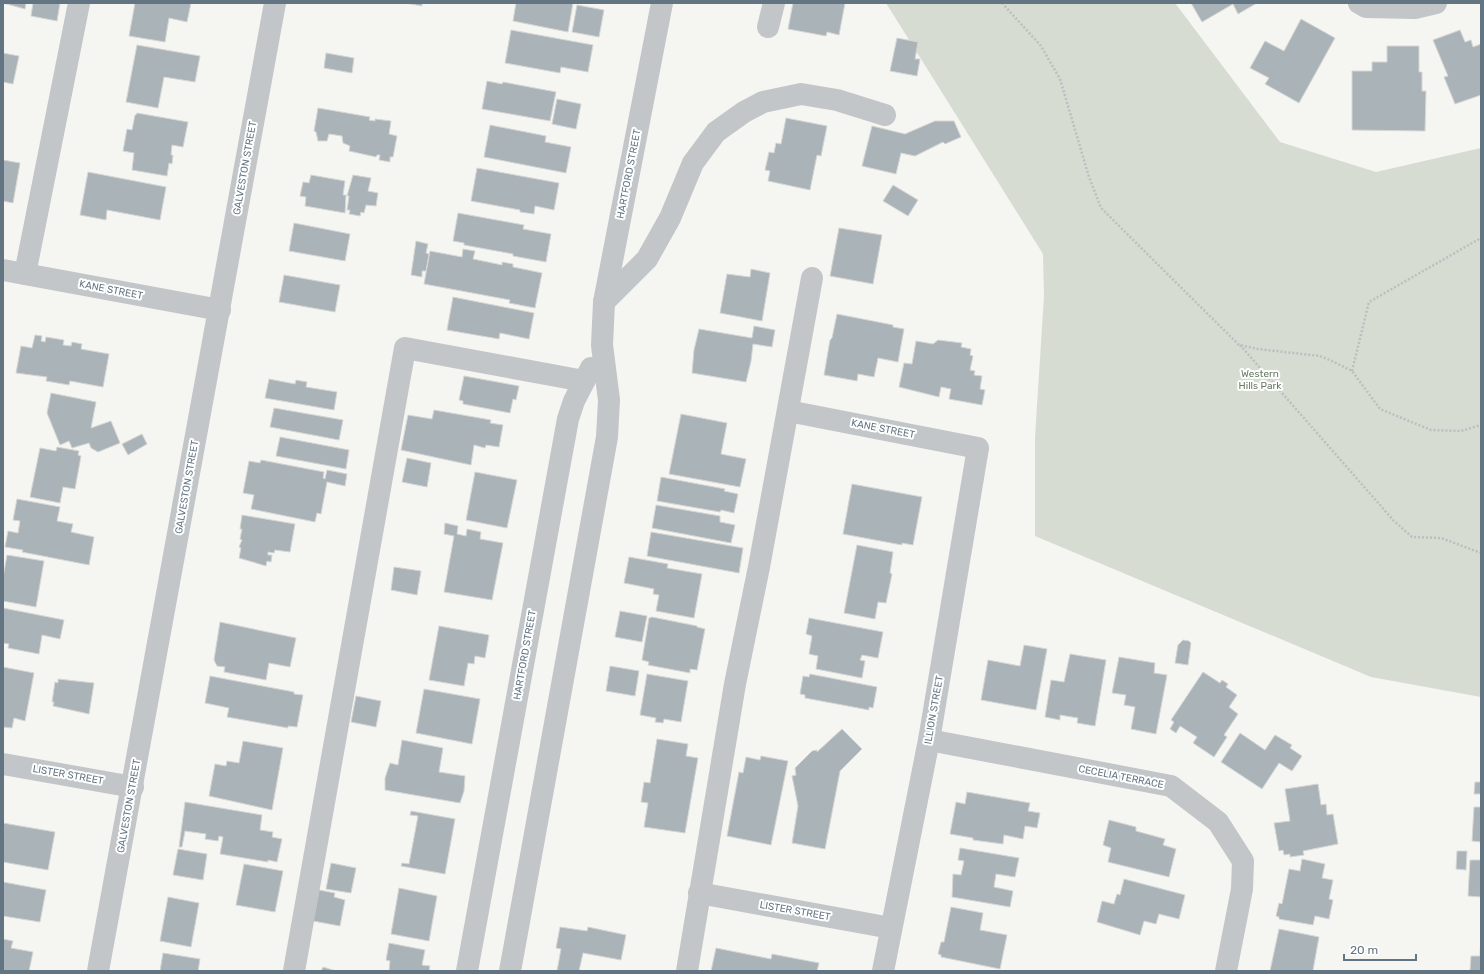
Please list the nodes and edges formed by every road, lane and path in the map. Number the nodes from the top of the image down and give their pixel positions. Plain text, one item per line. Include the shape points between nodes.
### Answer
1 (79, 3) edge
2 (275, 3) edge
3 (662, 3) edge
4 (774, 3) edge
5 (1002, 3) edge
6 (1359, 3) edge
7 (1436, 3) edge
8 (768, 27) dead end
9 (884, 115) dead end
10 (1481, 238) edge
11 (3, 270) edge
12 (25, 274) junction
13 (812, 278) dead end
14 (604, 302) junction
15 (220, 310) junction
16 (1239, 345) junction
17 (602, 346) junction
18 (1352, 371) junction
19 (584, 381) junction
20 (788, 411) junction
21 (1481, 425) edge
22 (978, 448) joint
23 (1481, 553) edge
24 (929, 740) junction
25 (3, 764) edge
26 (133, 787) junction
27 (700, 893) junction
28 (891, 928) junction
29 (98, 971) edge
30 (294, 971) edge
31 (467, 971) edge
32 (510, 971) edge
33 (687, 971) edge
34 (883, 971) edge
35 (1226, 971) edge

1 - 12 street
2 - 15 street, GALVESTON STREET
3 - 14 street, HARTFORD STREET
4 - 8 street
5 - 16 path via 1041,46 1060,79 1088,177 1101,208
6 - 7 street via 1366,7 1415,8
9 - 14 street via 836,100 801,94 763,102 744,112 716,132 693,162 670,218 647,259
10 - 18 path via 1369,302
11 - 12 street, KANE STREET
12 - 15 street, KANE STREET
13 - 20 street
14 - 17 street, HARTFORD STREET
15 - 26 street, GALVESTON STREET
16 - 18 path via 1320,356
16 - 23 path via 1389,515 1412,537 1441,538
17 - 19 street, HARTFORD STREET
17 - 32 street, HARTFORD STREET via 609,400 607,436
18 - 21 path via 1380,409 1409,422 1431,430 1453,431
19 - 30 street via 405,348
19 - 31 street, HARTFORD STREET via 568,419
20 - 22 street, KANE STREET
20 - 27 street via 735,684
22 - 24 street, ILLION STREET
24 - 28 street, ILLION STREET
24 - 35 street, CECELIA TERRACE via 1171,786 1218,822 1243,861 1242,889
25 - 26 street, LISTER STREET
26 - 29 street, GALVESTON STREET
27 - 28 street, LISTER STREET
27 - 33 street
28 - 34 street, ILLION STREET

